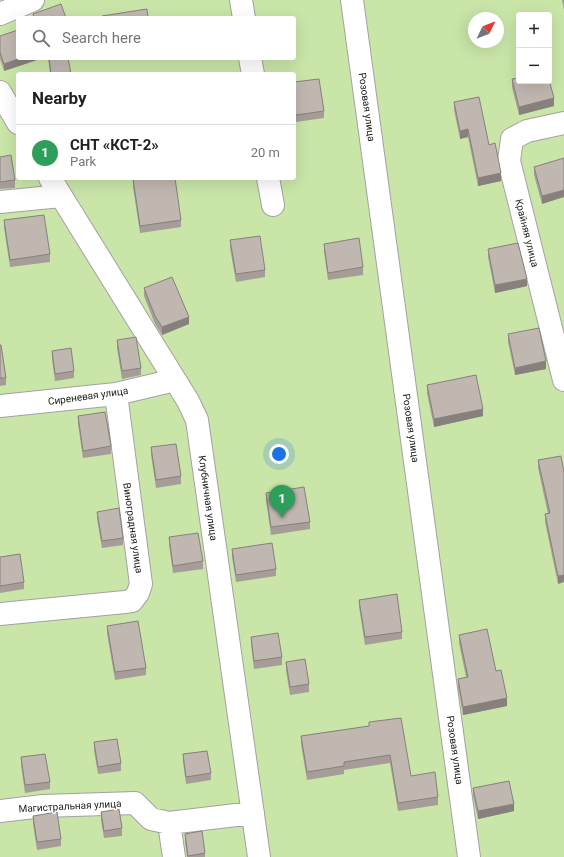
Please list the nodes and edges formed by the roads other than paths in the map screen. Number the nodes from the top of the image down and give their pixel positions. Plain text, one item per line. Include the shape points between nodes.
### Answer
1 (33, 0) edge
2 (241, 0) edge
3 (352, 0) edge
4 (0, 14) edge
5 (244, 16) edge
6 (250, 60) edge
7 (253, 72) edge
8 (0, 92) edge
9 (16, 120) edge
10 (564, 123) edge
11 (268, 180) edge
12 (56, 187) edge
13 (0, 202) edge
14 (273, 205) dead end
15 (175, 380) junction
16 (564, 380) edge
17 (116, 394) junction
18 (0, 406) edge
19 (0, 614) edge
20 (0, 811) edge
21 (253, 813) junction
22 (169, 823) junction
23 (174, 857) edge
24 (259, 857) edge
25 (469, 857) edge

1 - 4 street
2 - 5 street
3 - 25 street, Розовая улица
6 - 7 street
8 - 9 street
10 - 16 street, Крайняя улица via 527,131 512,139 509,160
11 - 14 street
12 - 13 street
12 - 15 street, Клубничная улица
15 - 17 street, Сиреневая улица
15 - 21 street, Клубничная улица via 197,420
17 - 18 street, Сиреневая улица
17 - 19 street, Виноградная улица via 141,584 138,593 132,601
20 - 22 street, Магистральная улица via 43,806 135,803 151,819
21 - 22 street, Магистральная улица
21 - 24 street, Клубничная улица
22 - 23 street

